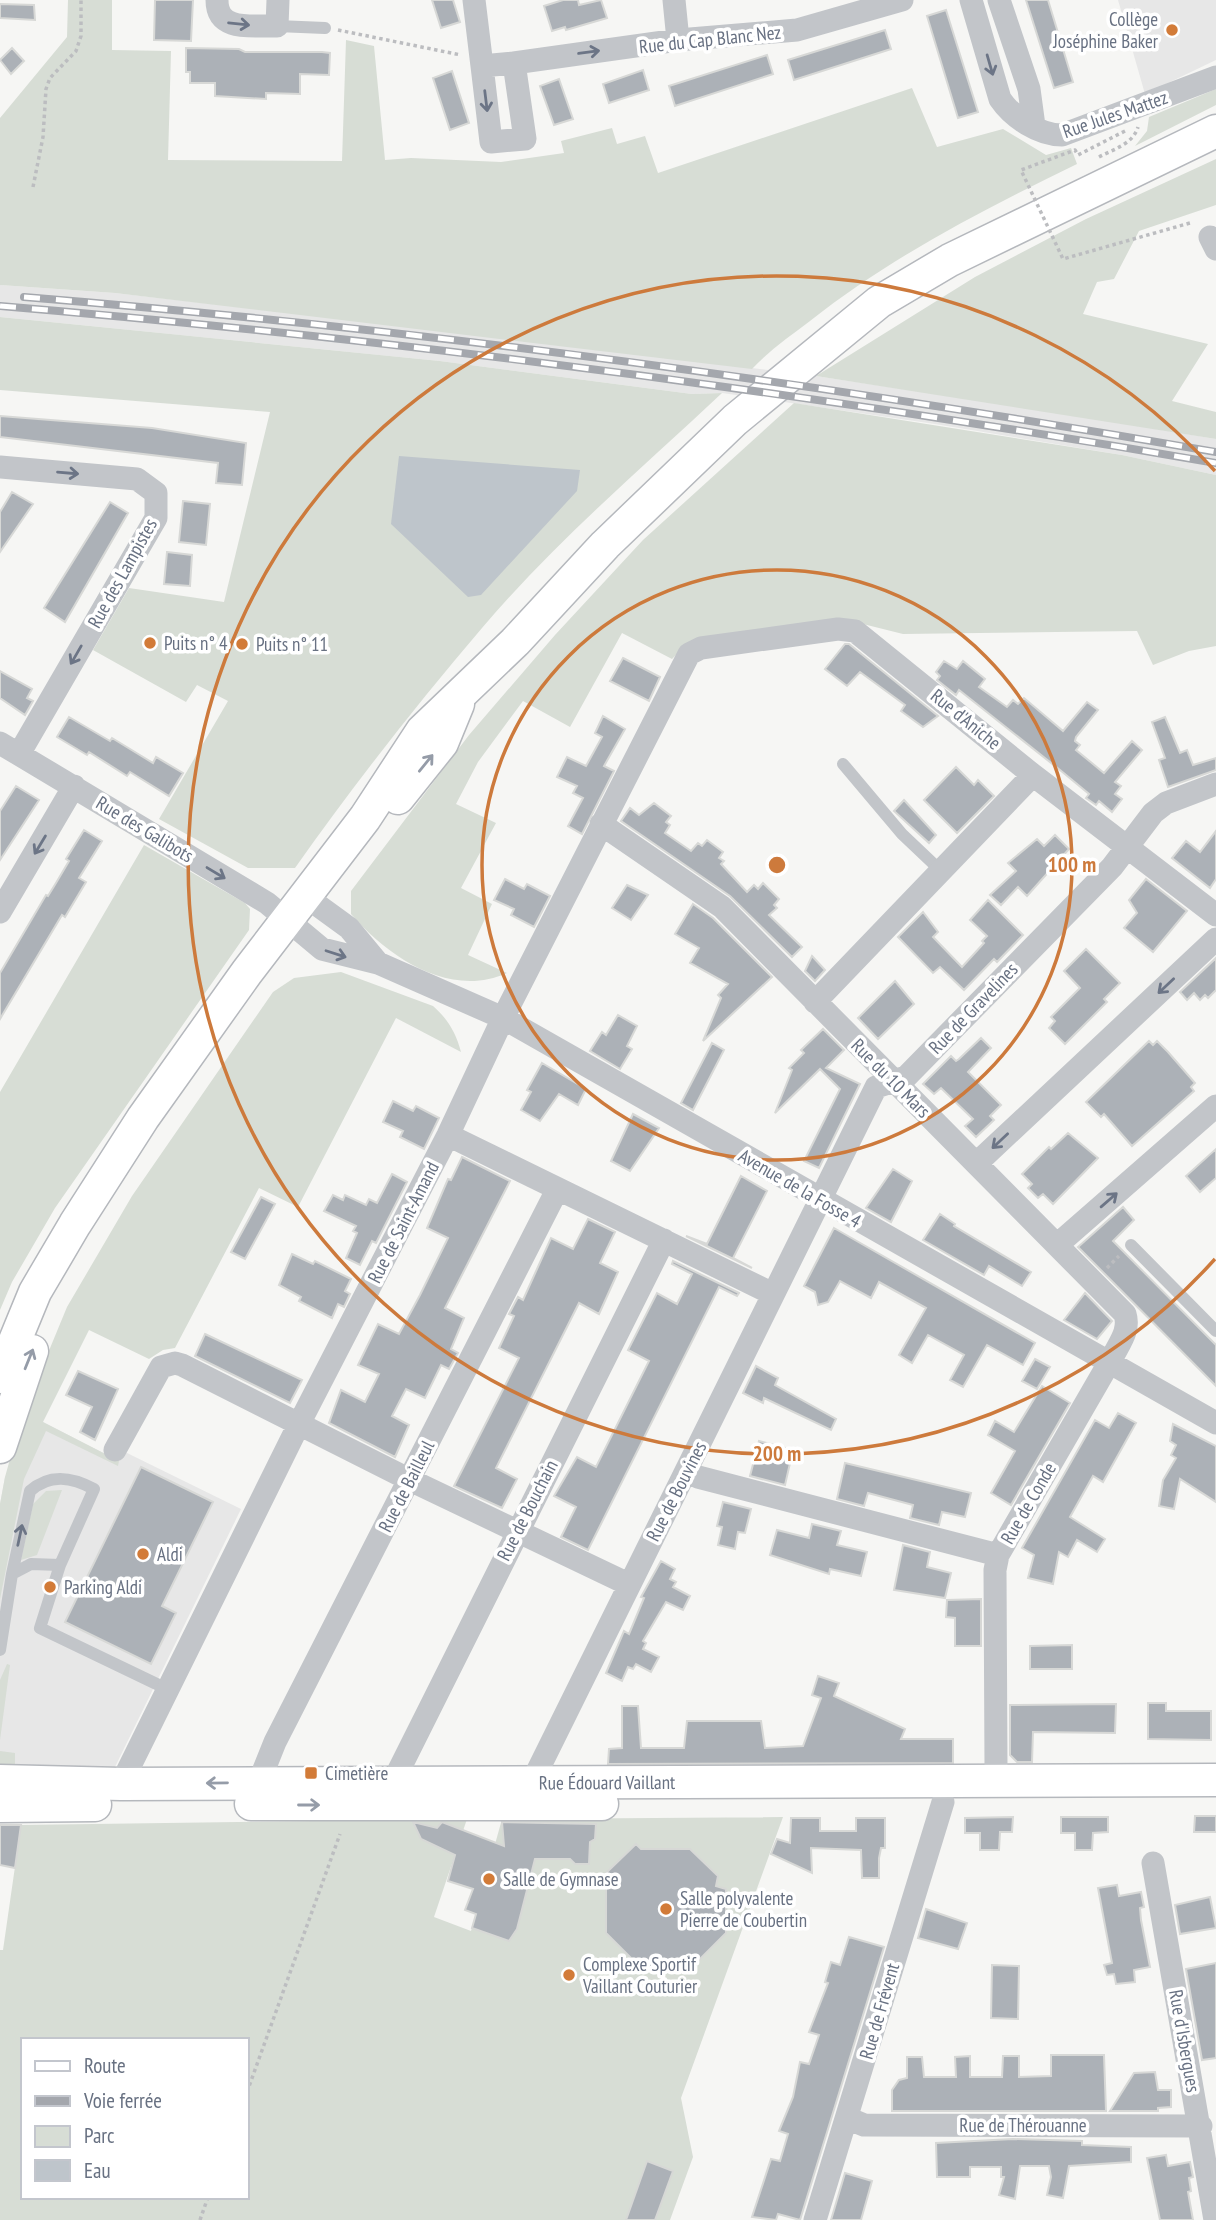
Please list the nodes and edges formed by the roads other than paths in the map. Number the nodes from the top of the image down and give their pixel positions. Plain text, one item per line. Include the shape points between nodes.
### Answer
1 (217, 0) edge
2 (278, 0) edge
3 (474, 0) edge
4 (674, 0) edge
5 (902, 0) edge
6 (971, 0) edge
7 (999, 0) edge
8 (277, 26) junction
9 (325, 28) road end
10 (678, 40) junction
11 (481, 62) junction
12 (514, 63) junction
13 (1216, 77) edge
14 (1034, 127) junction
15 (1216, 131) edge
16 (0, 467) edge
17 (684, 660) joint
18 (9, 748) edge
19 (843, 764) dead end
20 (1033, 775) junction
21 (1216, 784) edge
22 (74, 786) junction
23 (601, 824) junction
24 (1128, 846) junction
25 (941, 871) junction
26 (0, 912) edge
27 (303, 914) junction
28 (1216, 915) edge
29 (1216, 939) edge
30 (378, 963) junction
31 (815, 1002) junction
32 (503, 1018) junction
33 (891, 1080) junction
34 (1216, 1106) edge
35 (448, 1135) junction
36 (978, 1162) junction
37 (556, 1190) junction
38 (821, 1200) junction
39 (664, 1240) junction
40 (1057, 1245) junction
41 (1131, 1245) road end
42 (773, 1294) junction
43 (1216, 1331) edge
44 (1109, 1363) junction
45 (0, 1377) edge
46 (1216, 1423) edge
47 (299, 1424) junction
48 (0, 1447) edge
49 (115, 1450) dead end
50 (686, 1471) junction
51 (410, 1480) junction
52 (516, 1531) junction
53 (998, 1555) junction
54 (60, 1565) junction
55 (12, 1574) junction
56 (628, 1584) junction
57 (0, 1650) edge
58 (167, 1689) junction
59 (1216, 1780) edge
60 (0, 1781) edge
61 (532, 1782) junction
62 (992, 1782) junction
63 (170, 1783) junction
64 (121, 1784) junction
65 (1216, 1790) edge
66 (400, 1793) junction
67 (254, 1794) junction
68 (0, 1795) edge
69 (1216, 1800) edge
70 (943, 1802) junction
71 (0, 1806) edge
72 (1153, 1863) dead end
73 (847, 2118) junction
74 (1200, 2126) junction
75 (815, 2220) edge
76 (1215, 2220) edge

1 -> 8 street via 225,22
2 - 8 street
3 - 11 street
4 - 10 street
5 - 10 street, Rue du Cap Blanc Nez via 797,30
6 -> 14 street, Rue Jules Mattez via 1000,99 1008,111
7 - 14 street via 1029,89
8 - 9 lane
12 -> 10 street, Rue du Cap Blanc Nez
11 - 12 street, Rue du Cap Blanc Nez
11 -> 12 street via 491,142 524,139
13 - 14 street, Rue Jules Mattez via 1062,135
15 - 27 main road via 950,260 879,302 735,420 422,731
16 -> 18 street, Rue des Lampistes via 137,479 156,493 156,518
17 - 20 street, Rue d'Aniche via 701,648 838,629 855,631
17 - 23 street, Rue de Saint-Amand
18 - 22 street, Rue des Galibots
19 - 25 lane via 902,834
20 - 24 street, Rue d'Aniche
20 - 25 street
21 - 24 street, Rue de Gravelines via 1166,803
22 -> 26 street
22 -> 27 street, Rue des Galibots via 267,903
23 - 31 street, Rue du 10 Mars via 722,907
23 - 32 street, Rue de Saint-Amand
24 - 28 street, Rue d'Aniche
24 - 33 street, Rue de Gravelines via 906,1077
25 - 31 street
27 - 30 street, Avenue de la Fosse 4 via 349,928
27 -> 30 street, Avenue de la Fosse 4 via 322,949
27 - 45 main road via 144,1118 36,1292
48 -> 27 main road via 51,1305 88,1239
29 -> 36 street
30 - 32 street, Avenue de la Fosse 4
31 - 33 street, Rue du 10 Mars
32 - 35 street, Rue de Saint-Amand
32 - 38 street, Avenue de la Fosse 4
33 - 36 street, Rue du 10 Mars
33 - 38 street, Rue de Gravelines via 876,1087
40 -> 34 street
35 - 37 street
35 - 47 street, Rue de Saint-Amand
36 - 40 street, Rue du 10 Mars
37 - 39 street
37 - 51 street, Rue de Bailleul
38 - 42 street, Rue de Bouvines
38 - 44 street, Avenue de la Fosse 4
39 - 42 street
39 - 52 street, Rue de Bouchain
40 - 44 street, Rue du 10 Mars via 1125,1314 1128,1323
41 - 43 lane
42 - 50 street, Rue de Bouvines
44 - 46 street, Avenue de la Fosse 4
44 - 53 street, Rue de Conde
47 - 49 street via 182,1365 167,1364 156,1373
47 - 51 street
47 - 58 street, Rue de Saint-Amand
50 - 53 street
50 - 56 street, Rue de Bouvines
51 - 52 street
51 - 67 street, Rue de Bailleul via 275,1742
52 - 56 street
52 - 66 street, Rue de Bouchain
53 - 62 street, Rue de Conde via 996,1767
54 - 55 lane via 32,1564
55 -> 54 lane via 30,1490 61,1477 94,1489
54 - 58 lane via 40,1629
55 - 57 lane
56 - 61 street, Rue de Bouvines
58 - 64 street, Rue de Saint-Amand
59 - 62 main road, Rue Édouard Vaillant
60 - 64 main road, Rue Édouard Vaillant
61 - 62 main road, Rue Édouard Vaillant
61 - 66 main road, Rue Édouard Vaillant
63 - 64 main road, Rue Édouard Vaillant
67 -> 63 main road, Rue Édouard Vaillant
63 - 68 lane via 152,1794
65 - 66 lane
66 - 67 main road, Rue Édouard Vaillant
66 - 70 main road, Rue Édouard Vaillant
67 - 71 main road, Rue Édouard Vaillant
69 - 70 main road, Rue Édouard Vaillant
70 - 73 street, Rue de Frévent
72 - 74 street, Rue d'Isbergues
73 - 74 street, Rue de Thérouanne via 864,2124
73 - 75 street, Rue de Frévent
74 - 76 street, Rue d'Isbergues

